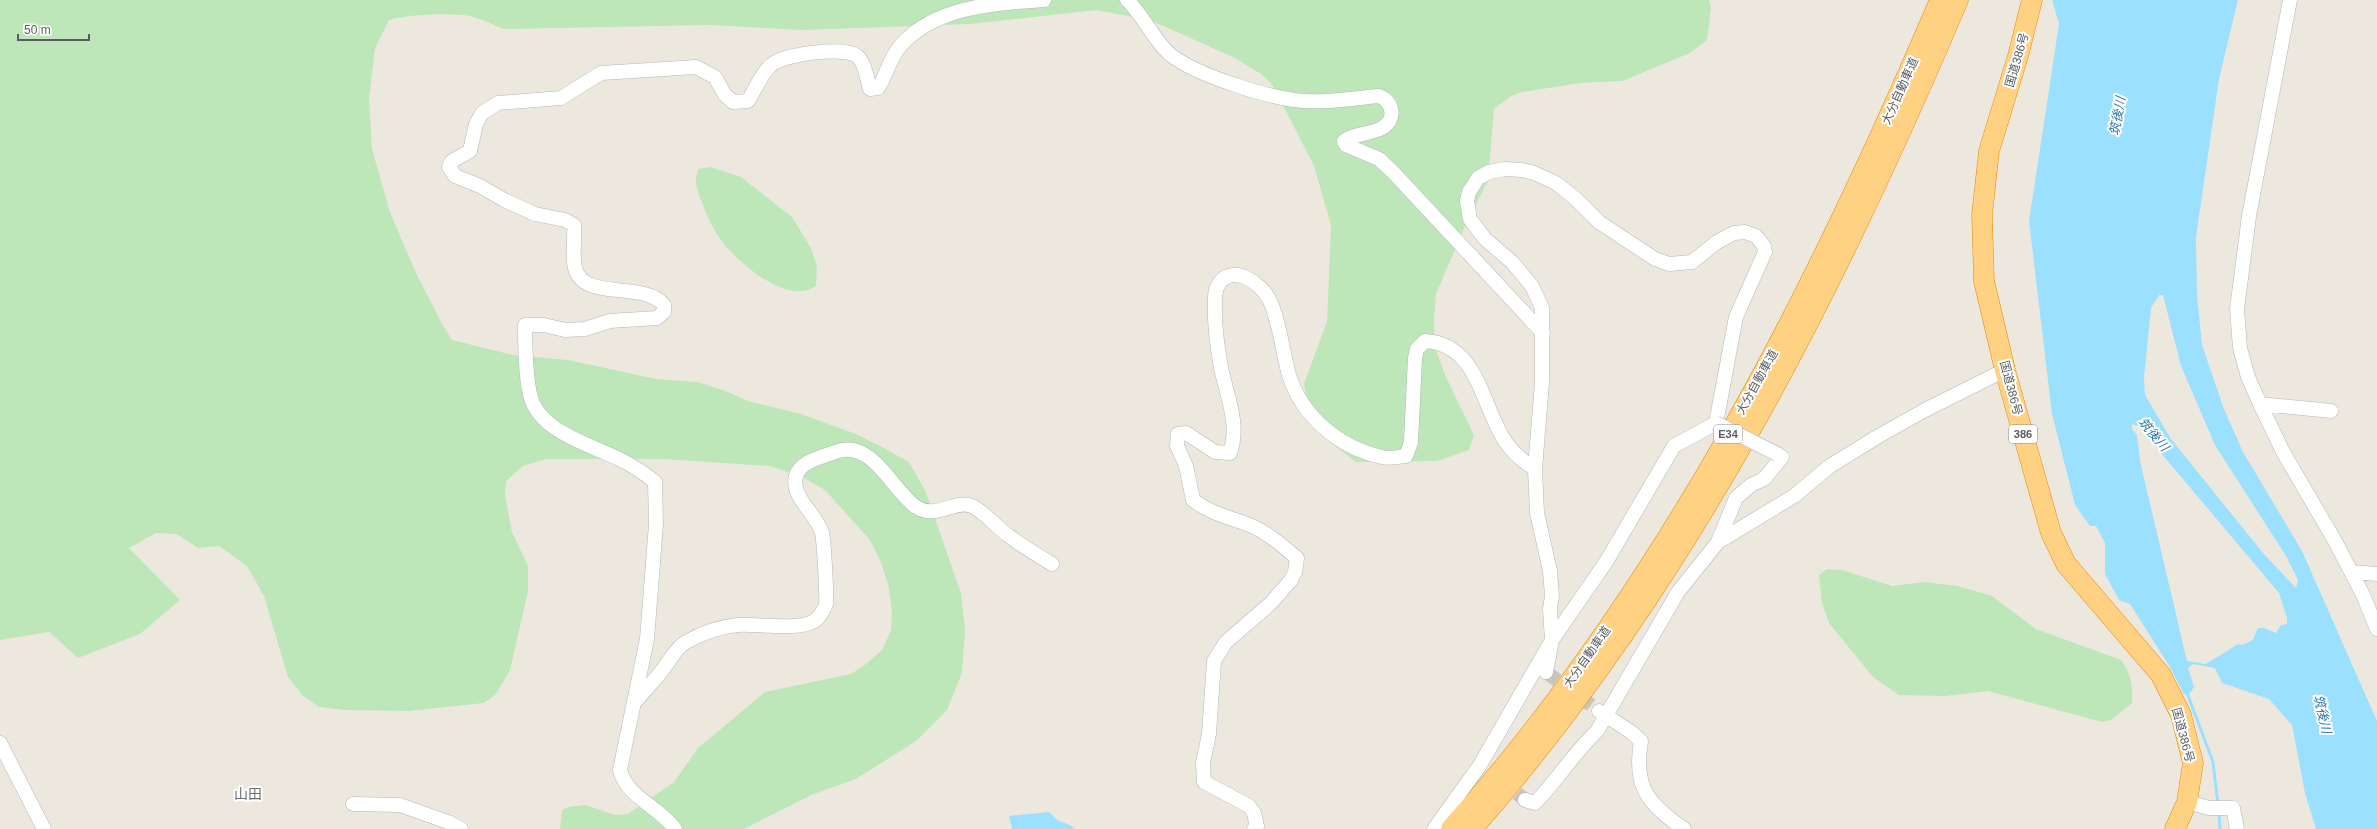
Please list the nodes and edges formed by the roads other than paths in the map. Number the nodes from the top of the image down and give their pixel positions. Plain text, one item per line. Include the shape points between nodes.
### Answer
1 (1044, 0) edge
2 (1127, 0) edge
3 (1940, 0) edge
4 (1958, 0) edge
5 (2032, 0) edge
6 (2290, 0) edge
7 (1543, 333) junction
8 (2005, 370) junction
9 (2260, 404) junction
10 (2331, 411) dead end
11 (1716, 423) junction
12 (1535, 469) junction
13 (1718, 542) junction
14 (1052, 564) dead end
15 (2351, 572) junction
16 (2377, 574) edge
17 (2377, 629) edge
18 (1552, 640) junction
19 (1546, 672) dead end
20 (634, 703) junction
21 (1602, 713) junction
22 (0, 743) edge
23 (1525, 800) dead end
24 (2187, 802) junction
25 (353, 804) dead end
26 (44, 829) edge
27 (461, 829) edge
28 (675, 829) edge
29 (1254, 829) edge
30 (1434, 829) edge
31 (1451, 829) edge
32 (1472, 829) edge
33 (1684, 829) edge
34 (2175, 829) edge
35 (2237, 829) edge

1 - 20 street via 986,4 934,20 901,45 878,88 870,89 862,62 856,55 839,52 795,55 780,59 770,66 748,101 733,102 725,95 715,77 696,67 601,73 561,98 498,103 482,113 476,124 470,151 452,161 449,167 455,176 535,214 565,220 574,225 575,269 581,280 600,289 637,291 658,298 664,305 664,312 657,318 610,321 585,329 565,330 544,325 525,325 531,398 539,414 562,433 621,459 655,482 656,524 647,639
2 - 7 street via 1139,11 1172,56 1194,69 1283,98 1305,101 1379,96 1387,99 1393,108 1392,117 1383,128 1349,138 1344,141 1346,145 1379,159 1392,171
3 - 31 highway, 大分自動車道 / E34 via 1877,144 1802,298 1757,384 1671,533 1579,670 1528,738
4 - 32 highway, 大分自動車道 / E34 via 1894,146 1831,276 1777,383 1729,467 1686,539 1590,683
5 - 8 highway, 国道386号 / 386 via 1989,152 1982,215 1984,281
6 - 9 street via 2250,208 2237,309 2240,348 2248,377
7 - 11 street via 1542,308 1532,286 1512,262 1485,239 1470,219 1467,201 1469,192 1478,178 1489,172 1505,169 1522,170 1556,183 1599,222 1655,259 1669,264 1692,262 1717,242 1734,233 1745,232 1756,236 1764,246 1765,252 1736,317
7 - 12 street
8 - 13 street via 1878,437 1830,466 1794,496
8 - 24 highway, 国道386号 / 386 via 2051,533 2066,564 2161,675 2181,715 2193,763
9 - 10 street
9 - 15 street via 2283,452
11 - 13 street, bridge via 1782,457 1764,479 1751,485 1736,498
11 - 18 street via 1674,446 1606,562
12 - 18 street via 1537,513 1550,570
12 - 29 street via 1511,449 1502,436 1469,367 1453,350 1439,342 1425,341 1415,358 1411,442 1406,456 1383,458 1358,449 1333,435 1315,421 1301,402 1289,376 1269,299 1259,287 1243,277 1231,275 1220,282 1214,296 1215,332 1232,413 1234,441 1230,453 1215,452 1186,433 1178,434 1177,446 1186,466 1193,500 1204,509 1252,526 1272,537 1297,558 1291,580 1270,603 1226,642 1214,661 1211,719 1203,763 1204,782 1249,806 1254,813 1257,826
13 - 21 street via 1678,592
14 - 20 street via 1009,536 970,505 958,505 943,511 931,512 918,508 899,492 881,469 864,454 856,449 843,449 810,462 799,469 795,477 796,490 822,533 826,605 817,619 809,623 791,625 738,625 717,628 684,643
15 - 16 street
15 - 17 street
18 - 19 street
18 - 30 street via 1485,768
20 - 28 street via 620,770 623,780 628,789 668,819
21 - 23 street via 1597,731 1582,746 1550,788 1534,803
21 - 33 street via 1641,741 1637,759 1638,775 1643,790 1664,815
22 - 26 street
24 - 34 highway, 国道386号 / 386
24 - 35 street via 2215,808 2232,808
25 - 27 street via 400,805

